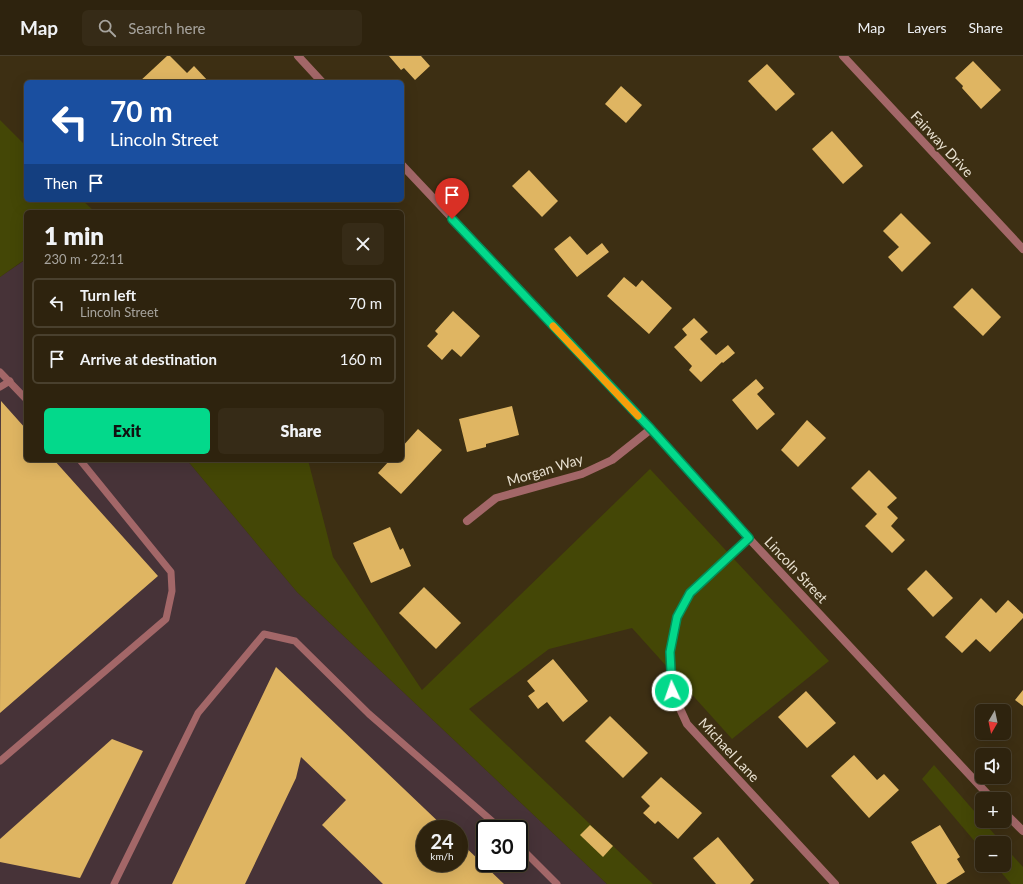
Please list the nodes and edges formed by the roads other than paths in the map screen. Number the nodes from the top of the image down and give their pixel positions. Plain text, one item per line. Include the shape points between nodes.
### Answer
1 (298, 56) edge
2 (843, 56) edge
3 (320, 80) edge
4 (404, 167) edge
5 (1023, 249) edge
6 (0, 372) edge
7 (10, 381) junction
8 (0, 387) edge
9 (24, 397) edge
10 (651, 429) junction
11 (82, 462) edge
12 (467, 521) dead end
13 (749, 538) junction
14 (0, 761) edge
15 (985, 792) edge
16 (1011, 819) edge
17 (491, 820) edge
18 (1023, 832) edge
19 (528, 855) edge
20 (114, 884) edge
21 (557, 884) edge
22 (835, 884) edge

1 - 3 street
2 - 5 street, Fairway Drive
4 - 10 street, Lincoln Street
6 - 7 lane
7 - 8 lane
7 - 9 lane
10 - 12 street, Morgan Way via 612,460 582,474 496,498
10 - 13 street, Lincoln Street
11 - 14 lane via 171,572 172,591 166,619
13 - 15 street, Lincoln Street
13 - 22 street, Michael Lane via 690,593 677,617 670,652 672,691 687,724
16 - 18 street
17 - 20 lane via 369,714 295,641 264,634 198,713
19 - 21 lane

